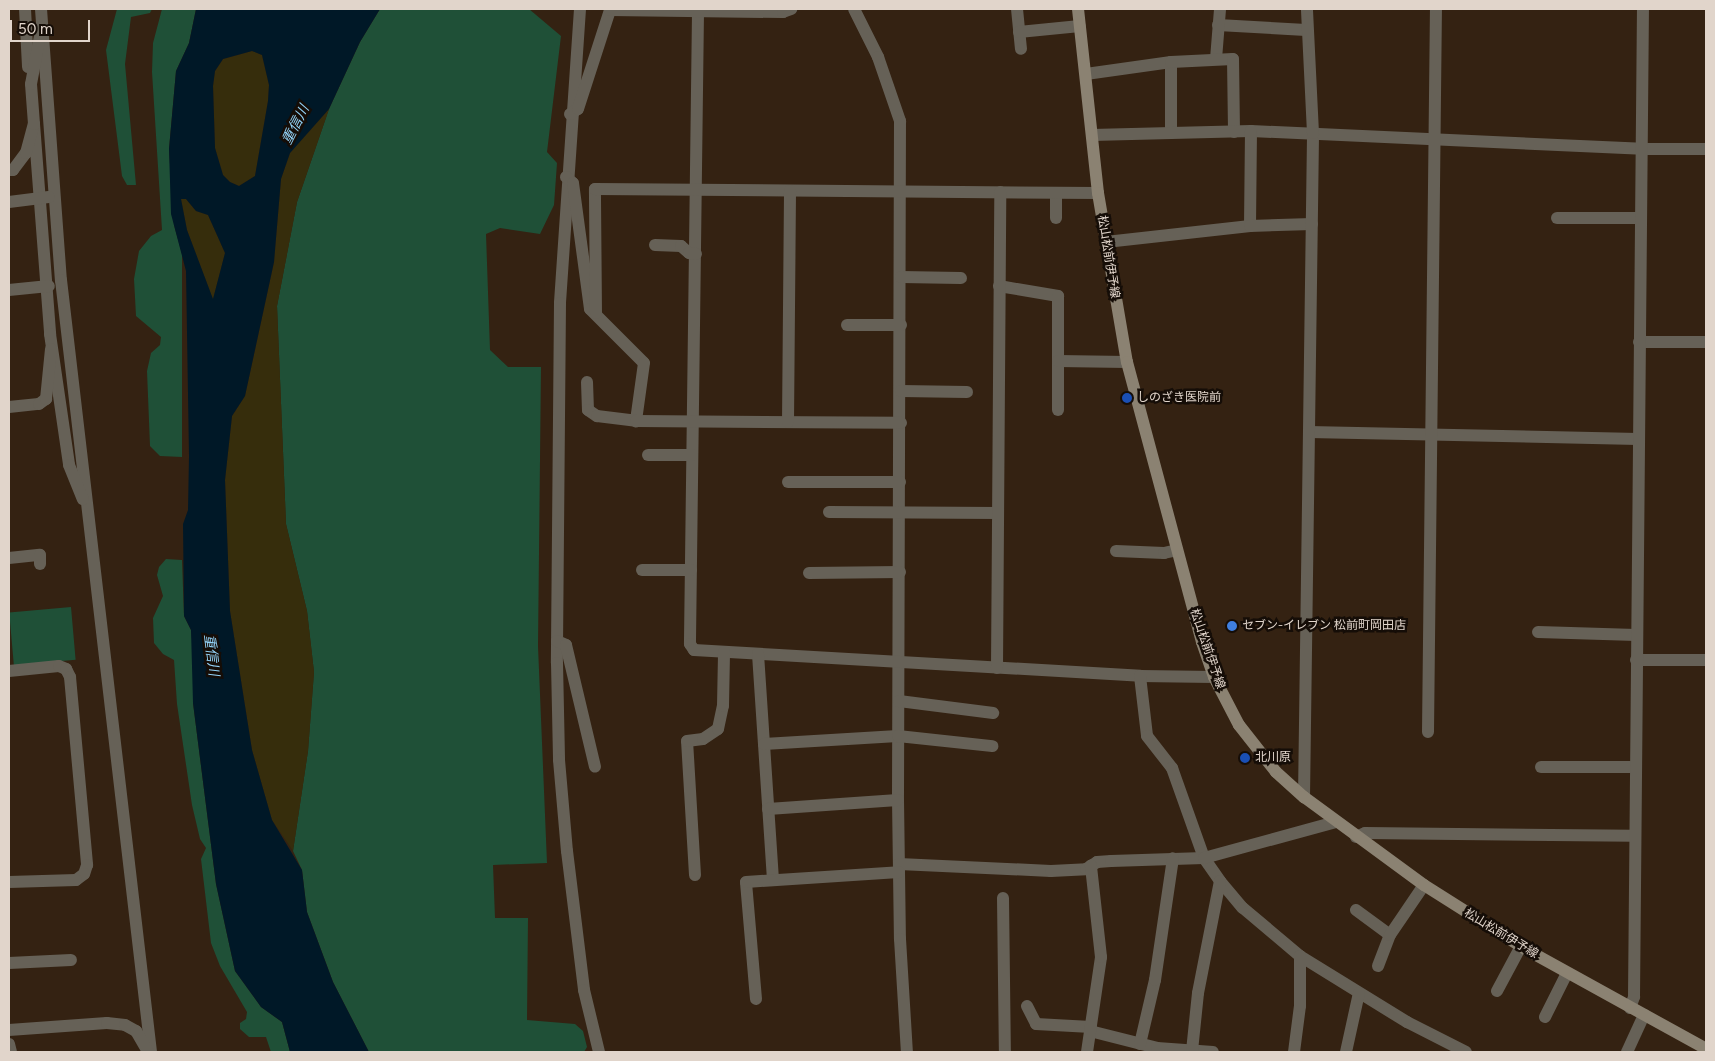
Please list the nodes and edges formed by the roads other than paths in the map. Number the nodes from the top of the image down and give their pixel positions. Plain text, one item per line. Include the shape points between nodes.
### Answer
1 (25, 9) edge
2 (41, 9) edge
3 (580, 9) edge
4 (791, 9) edge
5 (854, 9) edge
6 (1017, 9) edge
7 (1078, 9) edge
8 (1220, 9) edge
9 (1307, 9) edge
10 (1436, 9) edge
11 (1643, 9) edge
12 (679, 10) edge
13 (698, 12) junction
14 (1218, 25) junction
15 (1080, 26) junction
16 (1306, 30) junction
17 (42, 31) junction
18 (1019, 32) junction
19 (1021, 49) dead end
20 (1216, 59) junction
21 (1170, 62) junction
22 (1086, 74) junction
23 (31, 84) junction
24 (570, 114) junction
25 (34, 124) junction
26 (1251, 131) junction
27 (1234, 132) junction
28 (1171, 133) junction
29 (1313, 133) junction
30 (1092, 135) junction
31 (1434, 140) junction
32 (1642, 149) junction
33 (1706, 149) edge
34 (9, 170) edge
35 (566, 177) junction
36 (696, 191) junction
37 (790, 191) junction
38 (902, 192) junction
39 (1000, 192) junction
40 (1056, 193) junction
41 (1098, 193) junction
42 (54, 197) junction
43 (41, 198) junction
44 (9, 202) edge
45 (1056, 218) dead end
46 (1557, 218) dead end
47 (1641, 218) junction
48 (1312, 224) junction
49 (1250, 226) junction
50 (1106, 242) junction
51 (655, 244) dead end
52 (696, 254) junction
53 (901, 277) junction
54 (961, 278) dead end
55 (49, 286) junction
56 (999, 286) junction
57 (9, 290) edge
58 (63, 300) junction
59 (596, 313) junction
60 (847, 325) dead end
61 (901, 325) junction
62 (1640, 342) junction
63 (1706, 342) edge
64 (52, 345) junction
65 (1058, 361) junction
66 (1127, 362) junction
67 (587, 382) dead end
68 (901, 390) junction
69 (968, 392) dead end
70 (9, 407) edge
71 (1058, 410) dead end
72 (636, 421) junction
73 (693, 421) junction
74 (788, 422) junction
75 (901, 422) junction
76 (1310, 432) junction
77 (1432, 435) junction
78 (1638, 439) junction
79 (648, 455) dead end
80 (692, 455) junction
81 (788, 482) dead end
82 (900, 482) junction
83 (86, 502) junction
84 (829, 512) dead end
85 (900, 513) junction
86 (998, 513) junction
87 (1177, 550) junction
88 (1116, 551) dead end
89 (9, 558) edge
90 (40, 564) dead end
91 (642, 570) dead end
92 (691, 570) junction
93 (808, 572) dead end
94 (900, 572) junction
95 (1538, 632) dead end
96 (1636, 635) junction
97 (557, 641) junction
98 (724, 652) junction
99 (758, 654) junction
100 (1636, 660) junction
101 (1706, 660) edge
102 (899, 662) junction
103 (997, 668) junction
104 (9, 670) edge
105 (1140, 676) junction
106 (1214, 677) junction
107 (899, 701) junction
108 (993, 713) dead end
109 (1428, 732) dead end
110 (898, 736) junction
111 (764, 744) junction
112 (992, 746) dead end
113 (595, 767) dead end
114 (1541, 767) dead end
115 (1634, 767) junction
116 (1304, 797) junction
117 (898, 800) junction
118 (768, 809) junction
119 (1336, 822) junction
120 (1633, 836) junction
121 (1356, 837) junction
122 (1173, 858) junction
123 (1204, 858) junction
124 (1090, 866) junction
125 (899, 868) junction
126 (695, 875) dead end
127 (773, 879) junction
128 (1220, 881) junction
129 (9, 882) edge
130 (1424, 885) junction
131 (1003, 898) dead end
132 (1356, 910) dead end
133 (1390, 935) junction
134 (1521, 946) junction
135 (1300, 956) junction
136 (71, 960) dead end
137 (9, 963) edge
138 (1378, 966) dead end
139 (1567, 973) junction
140 (1497, 991) dead end
141 (1359, 993) junction
142 (756, 999) dead end
143 (1027, 1006) dead end
144 (1630, 1008) junction
145 (1644, 1015) junction
146 (1545, 1018) dead end
147 (1091, 1029) junction
148 (9, 1030) edge
149 (9, 1044) edge
150 (1140, 1044) junction
151 (1706, 1049) edge
152 (1157, 1050) edge
153 (1192, 1051) edge
154 (11, 1052) edge
155 (149, 1052) edge
156 (600, 1052) edge
157 (907, 1052) edge
158 (1005, 1052) edge
159 (1087, 1052) edge
160 (1212, 1052) edge
161 (1294, 1052) edge
162 (1346, 1052) edge
163 (1466, 1052) edge
164 (1627, 1052) edge

1 - 23 street via 26,56
2 - 17 street
3 - 24 street
4 - 13 street via 783,12
5 - 38 street via 878,57 896,106
6 - 18 street
7 - 15 main road, 松山松前伊予線
8 - 14 street
9 - 16 street
10 - 31 street
11 - 32 street
12 - 13 street
12 - 24 street via 610,10 578,109
13 - 36 street
14 - 16 street
14 - 20 street
15 - 18 street
15 - 22 main road, 松山松前伊予線
16 - 29 street
17 - 23 street via 36,44
17 - 42 street
18 - 19 street
20 - 21 street
20 - 27 street via 1233,59
21 - 22 street
21 - 28 street
22 - 30 main road, 松山松前伊予線
23 - 25 street
24 - 35 street
25 - 34 street via 26,153
25 - 43 street
26 - 27 street
26 - 29 street
26 - 49 street
27 - 28 street
28 - 30 street
29 - 31 street
29 - 48 street
30 - 41 main road, 松山松前伊予線
31 - 32 street
31 - 77 street
32 - 33 street
32 - 47 street
35 - 59 street via 573,183 590,308
35 - 97 street via 560,303
36 - 37 street
36 - 52 street
36 - 59 street via 595,189
37 - 38 street
37 - 74 street
38 - 39 street
38 - 53 street
39 - 40 street
39 - 56 street
40 - 41 street
40 - 45 street
41 - 50 main road, 松山松前伊予線
42 - 43 street
42 - 58 street
43 - 44 street
43 - 55 street
46 - 47 street
47 - 62 street
48 - 49 street
48 - 76 street
49 - 50 street
50 - 66 main road, 松山松前伊予線
51 - 52 street via 681,246
52 - 73 street
53 - 54 street
53 - 61 street
55 - 57 street
55 - 64 street
56 - 65 street via 1058,296
56 - 86 street
58 - 64 street
58 - 83 street
59 - 72 street via 644,363
60 - 61 street
61 - 68 street
62 - 63 street
62 - 78 street
64 - 70 street via 46,399 39,404
64 - 83 street via 69,465 79,493
65 - 66 street
65 - 71 street
66 - 87 main road, 松山松前伊予線
67 - 72 street via 588,410 592,415
68 - 69 street
68 - 75 street
72 - 73 street
73 - 74 street
73 - 80 street
74 - 75 street
75 - 82 street
76 - 77 street
76 - 116 street
77 - 78 street
77 - 109 street
78 - 96 street
79 - 80 street
80 - 92 street
81 - 82 street
82 - 85 street
83 - 155 street
84 - 85 street
85 - 86 street
85 - 94 street
86 - 103 street
87 - 88 street via 1164,553
87 - 106 main road, 松山松前伊予線
89 - 90 street via 40,555
91 - 92 street
92 - 98 street via 690,644 694,650
93 - 94 street
94 - 102 street
95 - 96 street
96 - 100 street
97 - 113 street via 566,646
97 - 156 street via 559,760 567,851 584,990
98 - 99 street
98 - 126 street via 723,706 718,729 703,739 687,741
99 - 102 street
99 - 111 street
100 - 101 street
100 - 115 street
102 - 103 street
102 - 107 street
103 - 105 street
104 - 129 street via 59,666 66,669 70,677 87,865 84,874 76,880
105 - 106 street
105 - 123 street via 1144,729 1172,768
106 - 116 main road, 松山松前伊予線 via 1256,748
107 - 108 street
107 - 110 street
110 - 111 street
110 - 112 street
110 - 117 street
111 - 118 street
114 - 115 street
115 - 120 street
116 - 119 main road, 松山松前伊予線
117 - 118 street
117 - 125 street
118 - 127 street
119 - 121 main road, 松山松前伊予線
119 - 123 street
120 - 121 street via 1365,832
120 - 144 street via 1634,998
121 - 130 main road, 松山松前伊予線
122 - 123 street
122 - 124 street via 1098,862
122 - 150 street via 1155,980
123 - 128 street
124 - 125 street via 1051,871
124 - 147 street via 1101,957
125 - 127 street
125 - 157 street
127 - 142 street via 746,882
128 - 135 street via 1243,908
128 - 153 street via 1198,993
130 - 133 street
130 - 134 main road, 松山松前伊予線
131 - 158 street
132 - 133 street
133 - 138 street
134 - 139 main road, 松山松前伊予線
134 - 140 street
135 - 141 street
135 - 161 street via 1300,1006
136 - 137 street
139 - 144 main road, 松山松前伊予線
139 - 146 street
141 - 162 street
141 - 163 street
143 - 147 street via 1036,1024
144 - 145 main road, 松山松前伊予線
145 - 151 main road, 松山松前伊予線
145 - 164 street
147 - 150 street
147 - 159 street
148 - 155 street via 107,1023 125,1025 136,1031
149 - 154 street
150 - 152 street
152 - 153 street
153 - 160 street

